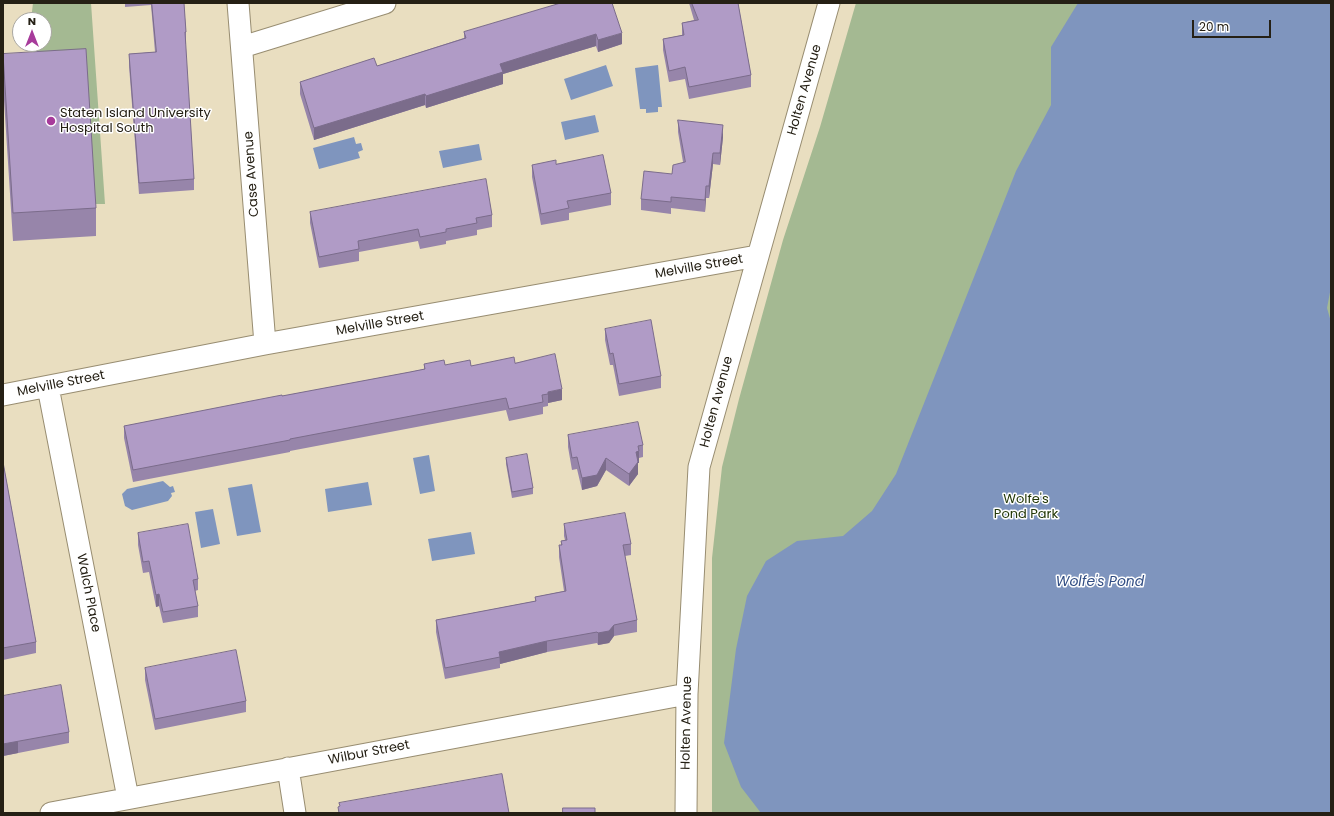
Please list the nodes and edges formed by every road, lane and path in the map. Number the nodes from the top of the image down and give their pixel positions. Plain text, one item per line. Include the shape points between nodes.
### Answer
1 (238, 3) edge
2 (385, 3) edge
3 (829, 3) edge
4 (242, 47) junction
5 (757, 256) junction
6 (265, 344) junction
7 (48, 387) junction
8 (3, 395) edge
9 (686, 694) junction
10 (288, 768) junction
11 (128, 798) junction
12 (50, 813) edge
13 (294, 813) edge
14 (686, 813) edge

1 - 4 street, Case Avenue
2 - 4 street
3 - 5 street, Holten Avenue
4 - 6 street, Case Avenue
5 - 6 street, Melville Street
5 - 9 street, Holten Avenue via 699,466
6 - 7 street, Melville Street
7 - 8 street, Melville Street
7 - 11 street, Walch Place
9 - 10 street, Wilbur Street
9 - 14 street, Holten Avenue
10 - 11 street, Wilbur Street
10 - 13 street
11 - 12 street, Wilbur Street

